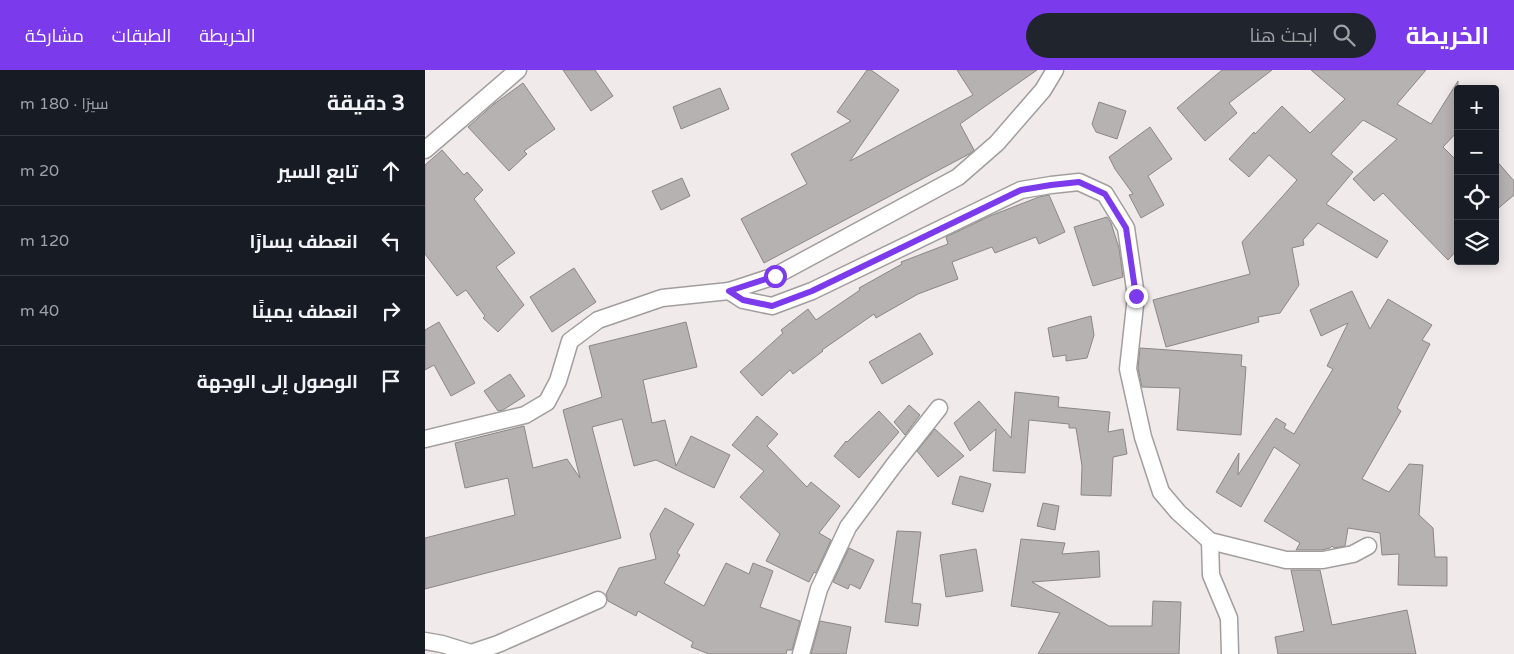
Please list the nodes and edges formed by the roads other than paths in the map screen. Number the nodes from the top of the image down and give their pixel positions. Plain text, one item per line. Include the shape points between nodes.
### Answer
1 (518, 70) edge
2 (1055, 70) edge
3 (425, 150) edge
4 (729, 291) junction
5 (939, 408) dead end
6 (425, 439) edge
7 (1210, 541) junction
8 (1368, 546) dead end
9 (598, 600) dead end
10 (425, 641) edge
11 (801, 654) edge
12 (1230, 654) edge

1 - 3 street
2 - 4 street via 1043,90 997,143 958,177 775,276
4 - 6 street via 662,298 598,320 570,341 547,402 525,415
4 - 7 street via 743,300 772,306 812,291 1021,190 1079,182 1105,194 1126,228 1136,296 1128,369 1143,437 1161,492
5 - 11 street via 849,527 819,589
7 - 8 street via 1286,560 1331,558 1353,554
7 - 12 street via 1211,575 1229,618
9 - 10 street via 471,653

